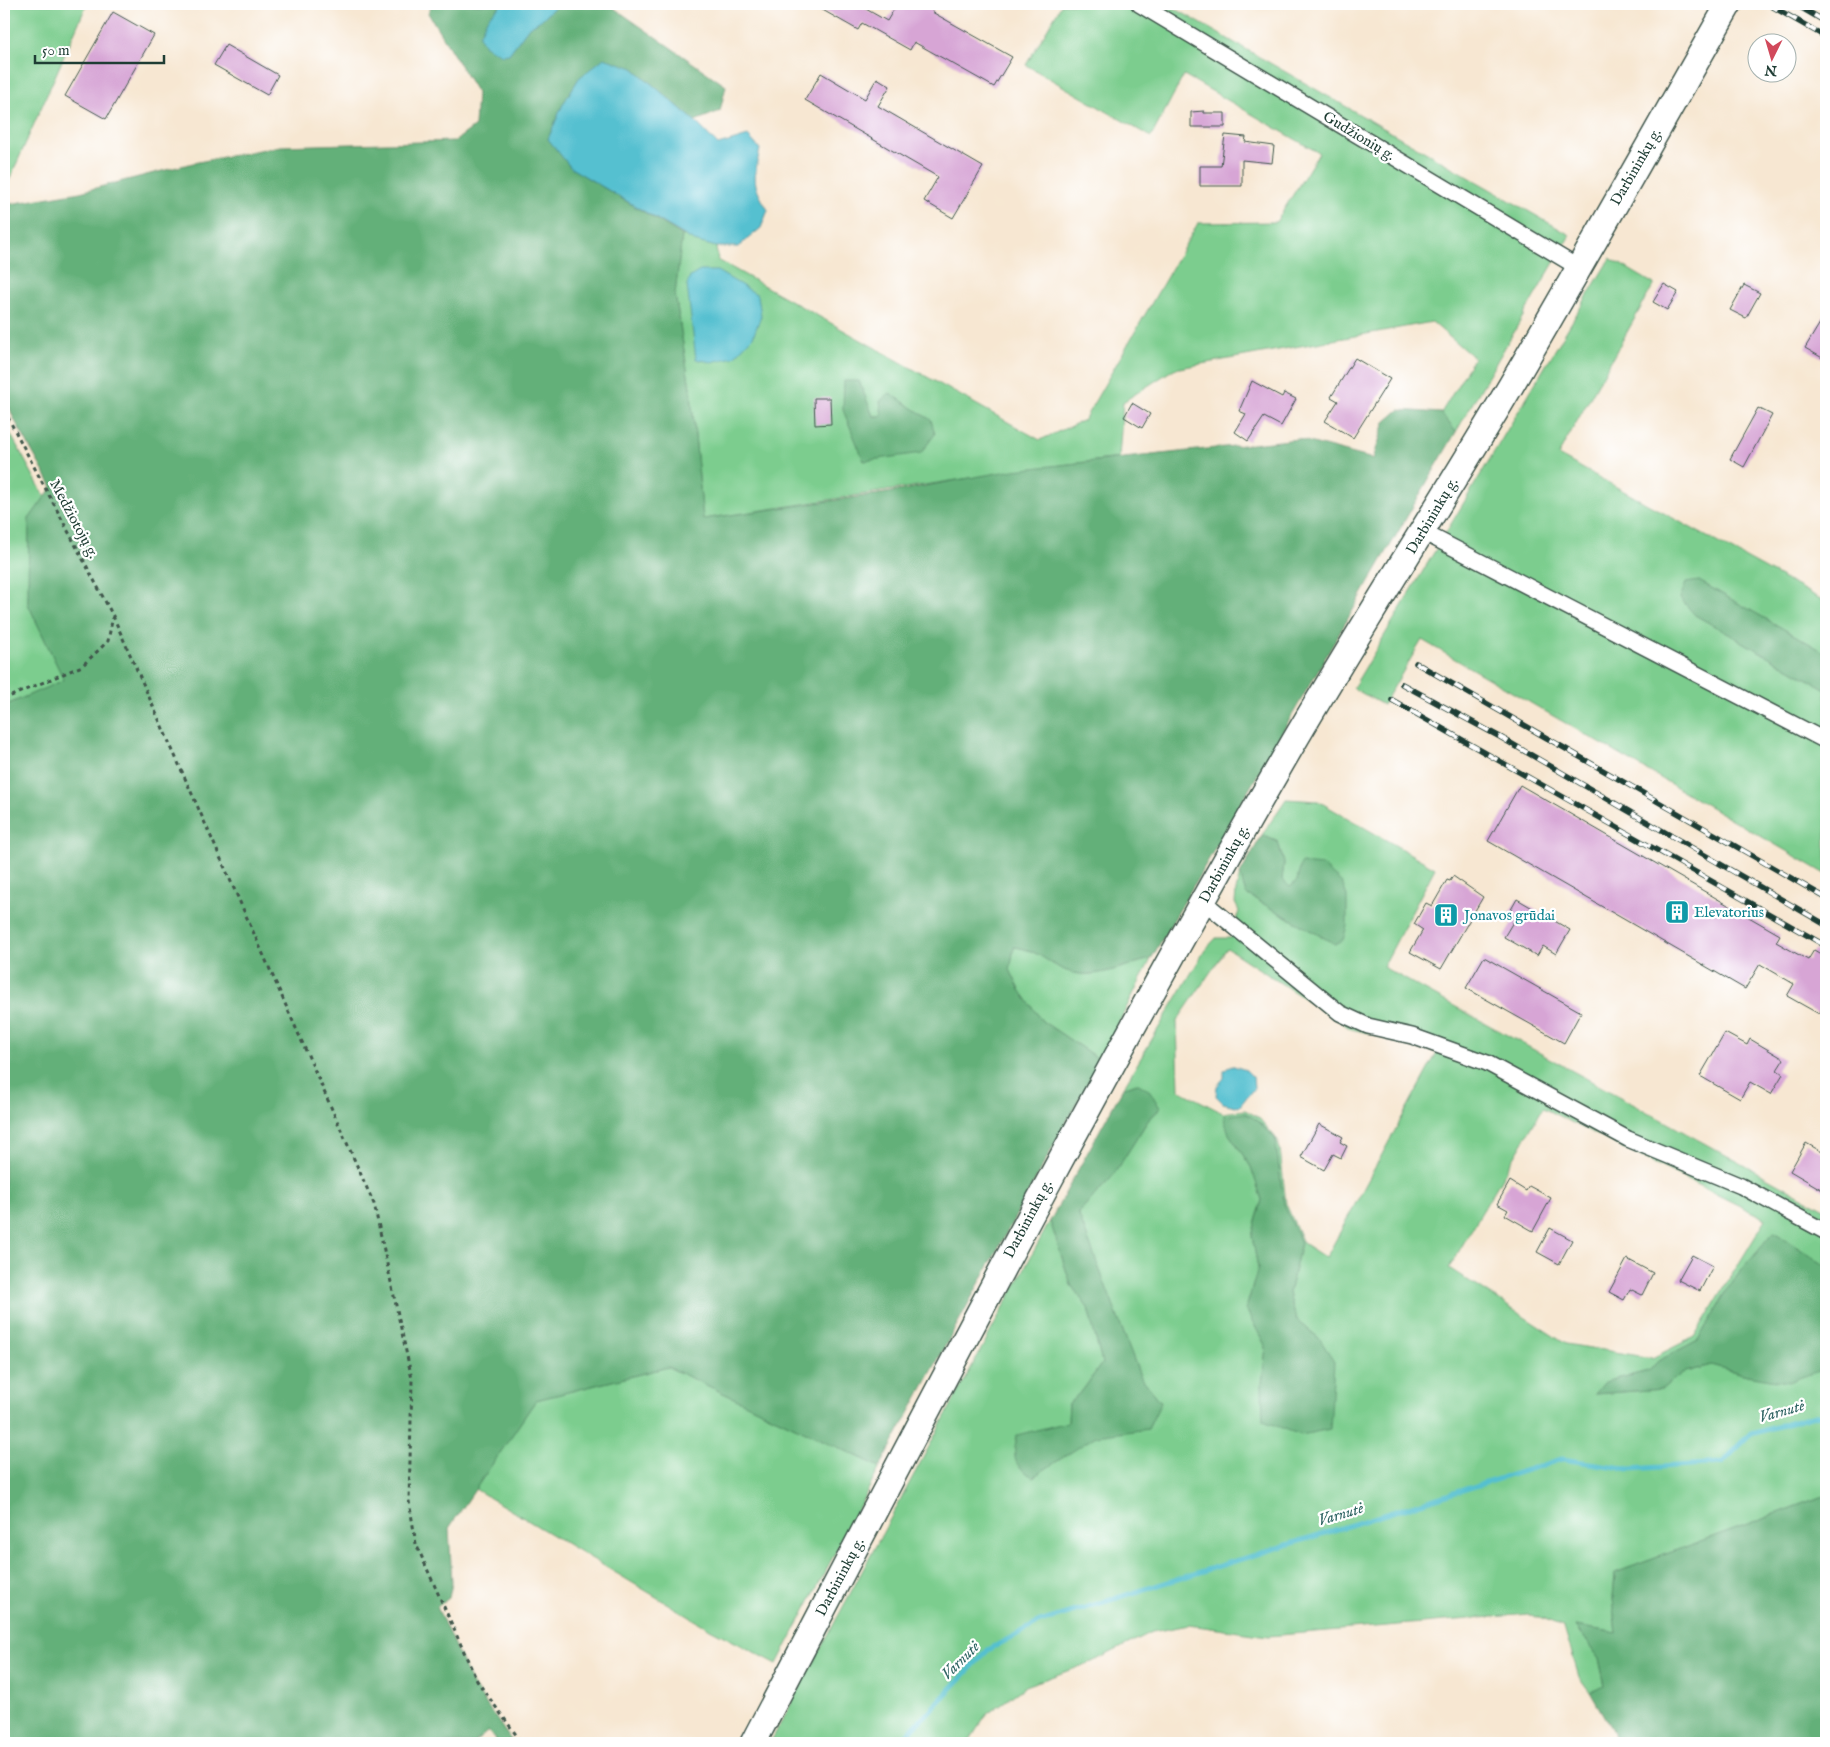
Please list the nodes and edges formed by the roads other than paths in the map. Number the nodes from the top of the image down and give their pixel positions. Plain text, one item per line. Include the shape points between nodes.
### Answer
1 (1139, 4) edge
2 (1729, 4) edge
3 (1579, 268) junction
4 (1423, 532) junction
5 (1826, 741) edge
6 (1203, 901) junction
7 (1826, 1232) edge
8 (752, 1743) edge

1 - 3 street, Gudžionių g.
2 - 3 main road, Darbininkų g.
3 - 4 main road, Darbininkų g.
4 - 5 street
4 - 6 main road, Darbininkų g. via 1281,763
6 - 7 street via 1340,1013 1368,1026 1412,1036 1487,1063 1628,1139 1741,1186
6 - 8 main road, Darbininkų g. via 1031,1212

